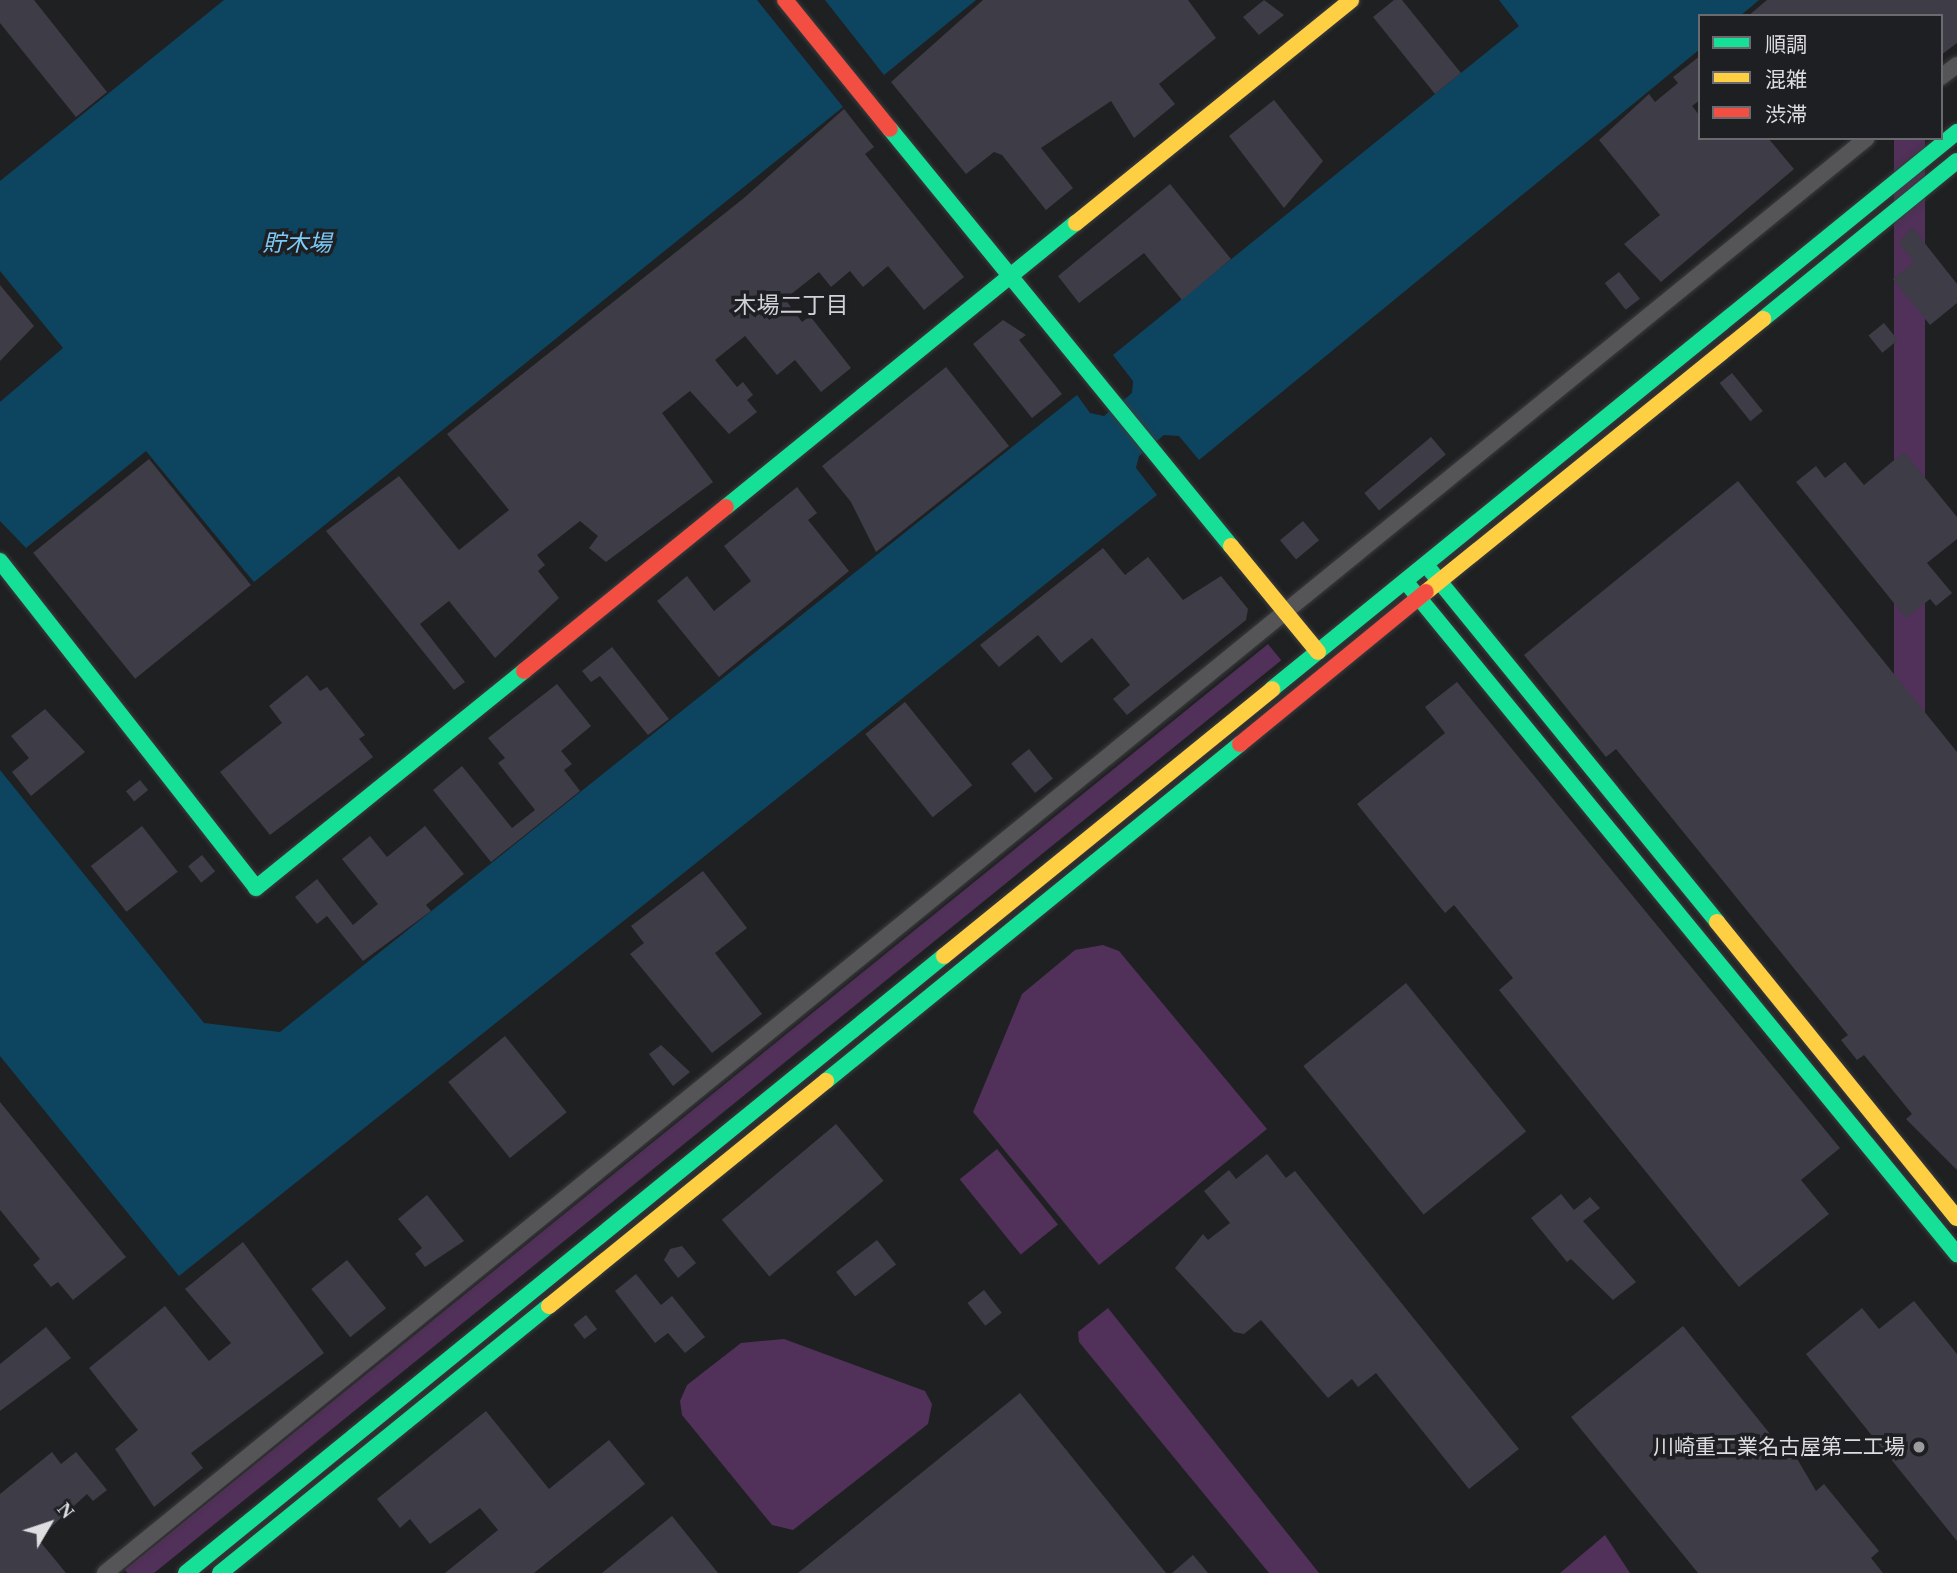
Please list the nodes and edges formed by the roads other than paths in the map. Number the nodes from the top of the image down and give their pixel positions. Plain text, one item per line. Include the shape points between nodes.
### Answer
1 (785, 0) edge
2 (1351, 0) edge
3 (1957, 65) edge
4 (1943, 76) edge
5 (1957, 132) edge
6 (1865, 140) edge
7 (1957, 161) edge
8 (1011, 275) junction
9 (1425, 564) junction
10 (4, 566) edge
11 (1405, 581) junction
12 (1440, 582) junction
13 (1420, 598) junction
14 (1285, 612) junction
15 (1318, 652) junction
16 (1957, 1218) edge
17 (1957, 1254) edge
18 (105, 1573) edge
19 (186, 1573) edge
20 (220, 1573) edge

1 - 8 street
2 - 8 street
3 - 4 street
5 - 9 street
6 - 14 street
7 - 12 street
8 - 10 street via 256,888
8 - 14 street
9 - 11 street
9 - 12 street
11 - 13 street
11 - 15 street
12 - 13 street
12 - 16 street
13 - 17 street
13 - 20 street
14 - 15 street
14 - 18 street
15 - 19 street

